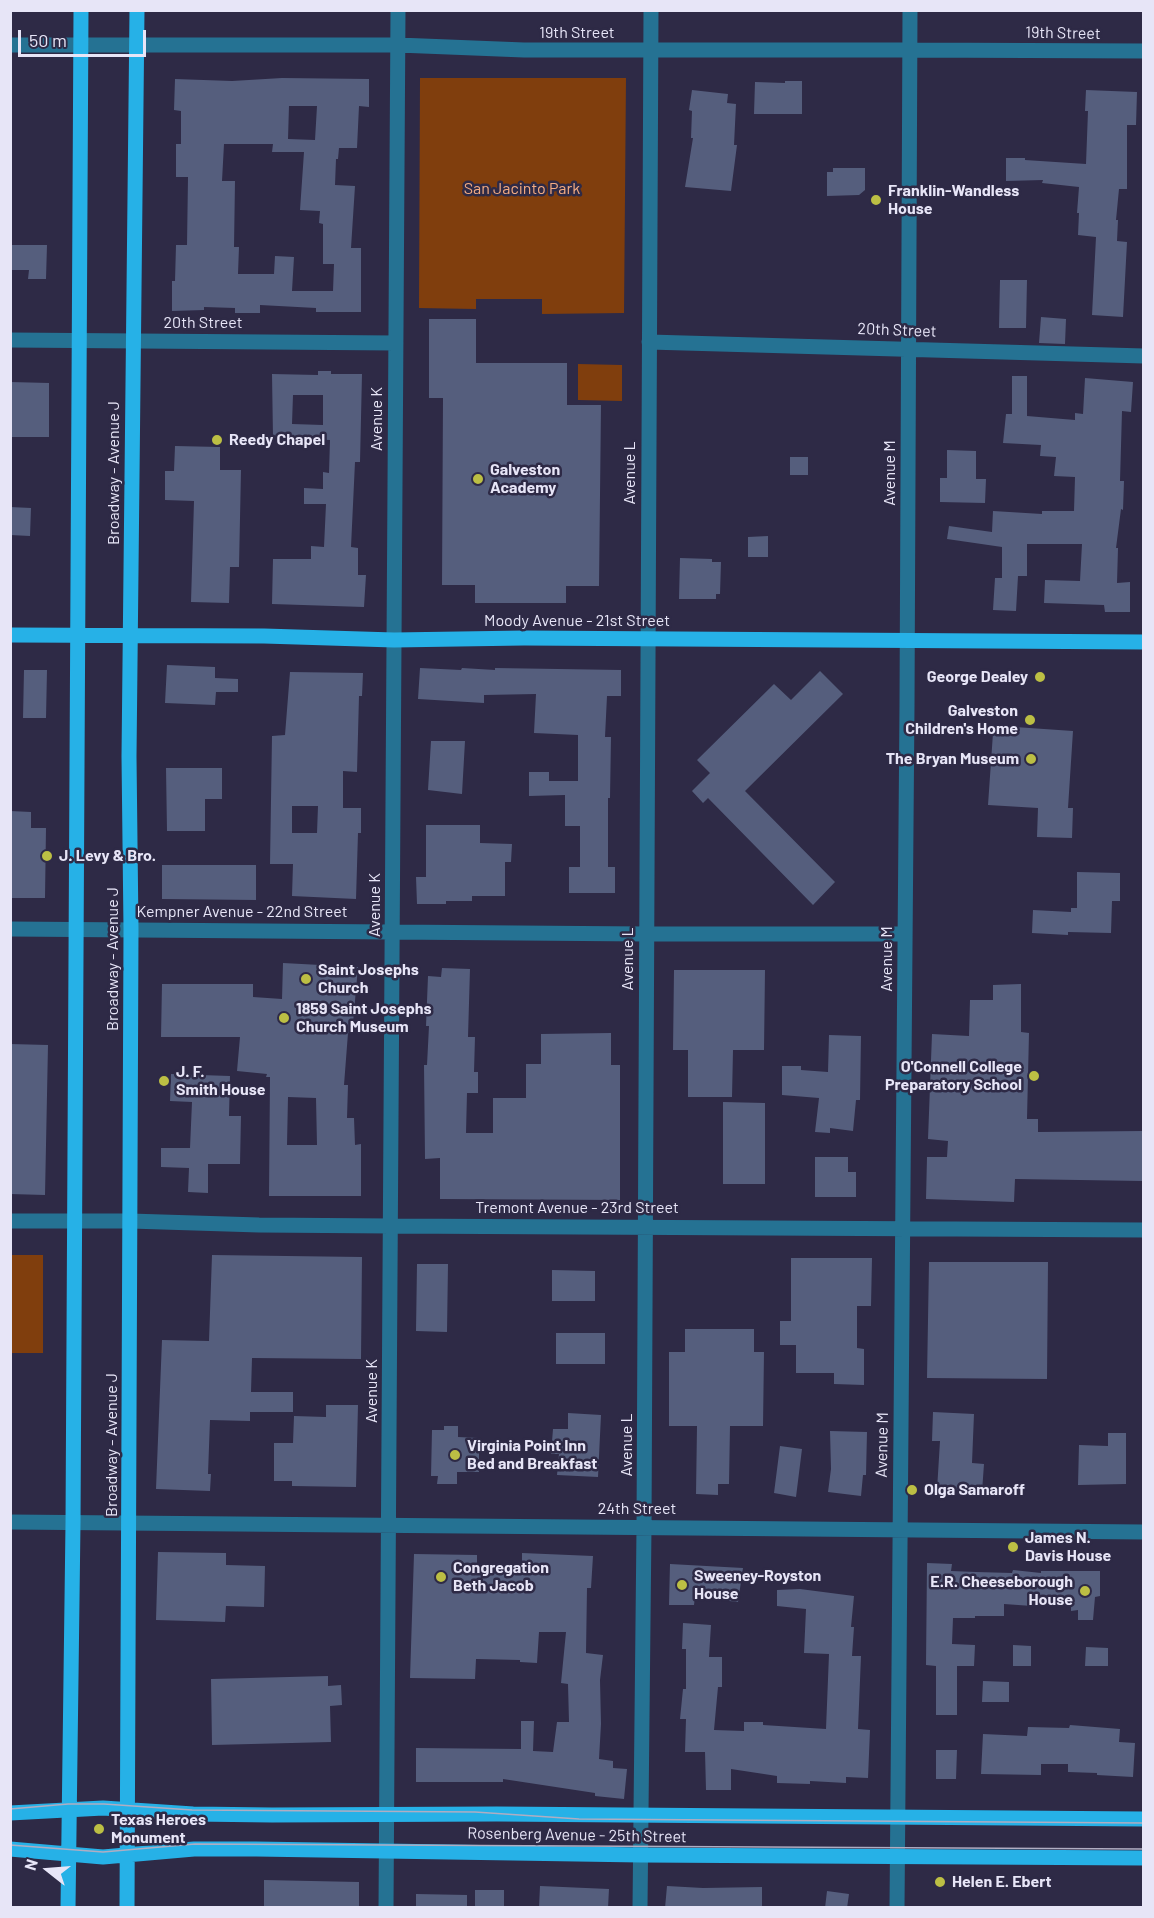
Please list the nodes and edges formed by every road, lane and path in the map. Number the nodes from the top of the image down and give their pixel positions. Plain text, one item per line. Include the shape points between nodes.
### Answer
1 (81, 10) edge
2 (137, 10) edge
3 (398, 10) edge
4 (651, 10) edge
5 (909, 10) edge
6 (10, 45) edge
7 (80, 45) junction
8 (398, 45) junction
9 (136, 46) junction
10 (650, 50) junction
11 (909, 50) junction
12 (1143, 51) edge
13 (10, 340) edge
14 (79, 340) junction
15 (132, 341) junction
16 (649, 342) junction
17 (396, 343) junction
18 (908, 349) junction
19 (1143, 356) edge
20 (10, 635) edge
21 (78, 635) junction
22 (131, 636) junction
23 (647, 639) junction
24 (394, 640) junction
25 (907, 640) junction
26 (1143, 642) edge
27 (10, 928) edge
28 (76, 929) junction
29 (131, 929) junction
30 (393, 931) junction
31 (645, 934) junction
32 (905, 934) junction
33 (75, 1220) junction
34 (10, 1221) edge
35 (130, 1221) junction
36 (391, 1226) junction
37 (646, 1227) junction
38 (902, 1228) junction
39 (1143, 1230) edge
40 (10, 1522) edge
41 (73, 1523) junction
42 (129, 1523) junction
43 (389, 1525) junction
44 (644, 1527) junction
45 (900, 1530) junction
46 (1143, 1532) edge
47 (68, 1809) junction
48 (128, 1810) junction
49 (10, 1813) edge
50 (387, 1815) junction
51 (641, 1816) junction
52 (898, 1818) junction
53 (1143, 1819) edge
54 (10, 1849) edge
55 (386, 1852) junction
56 (68, 1855) junction
57 (640, 1855) junction
58 (128, 1856) junction
59 (897, 1857) junction
60 (1143, 1858) edge
61 (68, 1908) edge
62 (127, 1908) edge
63 (386, 1908) edge
64 (640, 1908) edge
65 (897, 1908) edge

1 - 7 main road
2 - 9 main road, Broadway - Avenue J
3 - 8 street, Avenue K
4 - 10 street, Avenue L
5 - 11 street, Avenue M
6 - 7 street, 19th Street
7 - 9 street, 19th Street
7 - 14 main road
8 - 9 street, 19th Street
8 - 10 street, 19th Street
8 - 17 street, Avenue K
9 - 15 main road, Broadway - Avenue J
10 - 11 street, 19th Street
10 - 16 street, Avenue L
11 - 12 street, 19th Street
11 - 18 street, Avenue M
13 - 14 street, 20th Street
14 - 15 street, 20th Street
14 - 21 main road
15 - 17 street, 20th Street
15 - 22 main road, Broadway - Avenue J
16 - 18 street, 20th Street
16 - 23 street, Avenue L
17 - 24 street, Avenue K
18 - 19 street, 20th Street
18 - 25 street, Avenue M
20 - 21 main road, Moody Avenue - 21st Street
21 - 22 main road, Moody Avenue - 21st Street
21 - 28 main road
22 - 24 main road, Moody Avenue - 21st Street
22 - 29 main road, Broadway - Avenue J
23 - 24 main road, Moody Avenue - 21st Street
23 - 25 main road, Moody Avenue - 21st Street
23 - 31 street, Avenue L
24 - 30 street, Avenue K
25 - 26 main road, Moody Avenue - 21st Street
25 - 32 street, Avenue M
27 - 28 street, Kempner Avenue - 22nd Street
28 - 29 street, Kempner Avenue - 22nd Street
28 - 33 main road
29 - 30 street, Kempner Avenue - 22nd Street
29 - 35 main road, Broadway - Avenue J
30 - 31 street, Kempner Avenue - 22nd Street
30 - 36 street, Avenue K
31 - 32 street, Kempner Avenue - 22nd Street
31 - 37 street, Avenue L
32 - 38 street, Avenue M
33 - 34 street, Tremont Avenue - 23rd Street
33 - 35 street, Tremont Avenue - 23rd Street
33 - 41 main road
35 - 36 street, Tremont Avenue - 23rd Street
35 - 42 main road, Broadway - Avenue J
36 - 37 street, Tremont Avenue - 23rd Street
36 - 43 street, Avenue K
37 - 38 street, Tremont Avenue - 23rd Street
37 - 44 street, Avenue L
38 - 39 street, Tremont Avenue - 23rd Street
38 - 45 street, Avenue M
40 - 41 street, 24th Street
41 - 42 street, 24th Street
41 - 47 main road
42 - 43 street, 24th Street
42 - 48 main road, Broadway - Avenue J
43 - 44 street, 24th Street
43 - 50 street, Avenue K
44 - 45 street, 24th Street
44 - 51 street, Avenue L
45 - 46 street, 24th Street
45 - 52 street, Avenue M
47 - 48 main road, Rosenberg Avenue - 25th Street
47 - 49 main road, Rosenberg Avenue - 25th Street
47 - 56 main road
48 - 50 main road, Rosenberg Avenue - 25th Street
48 - 58 main road, Broadway - Avenue J
50 - 51 main road, Rosenberg Avenue - 25th Street
50 - 55 street, Avenue K
51 - 52 main road, Rosenberg Avenue - 25th Street
51 - 57 street, Avenue L
52 - 53 main road, Rosenberg Avenue - 25th Street
52 - 59 street, Avenue M
54 - 56 main road, Rosenberg Avenue - 25th Street
55 - 57 main road, Rosenberg Avenue - 25th Street
55 - 58 main road, Rosenberg Avenue - 25th Street via 194,1849
55 - 63 street, Avenue K
56 - 58 main road, Rosenberg Avenue - 25th Street
56 - 61 main road
57 - 59 main road, Rosenberg Avenue - 25th Street
57 - 64 street, Avenue L
58 - 62 main road, Broadway - Avenue J
59 - 60 main road, Rosenberg Avenue - 25th Street
59 - 65 street, Avenue M

